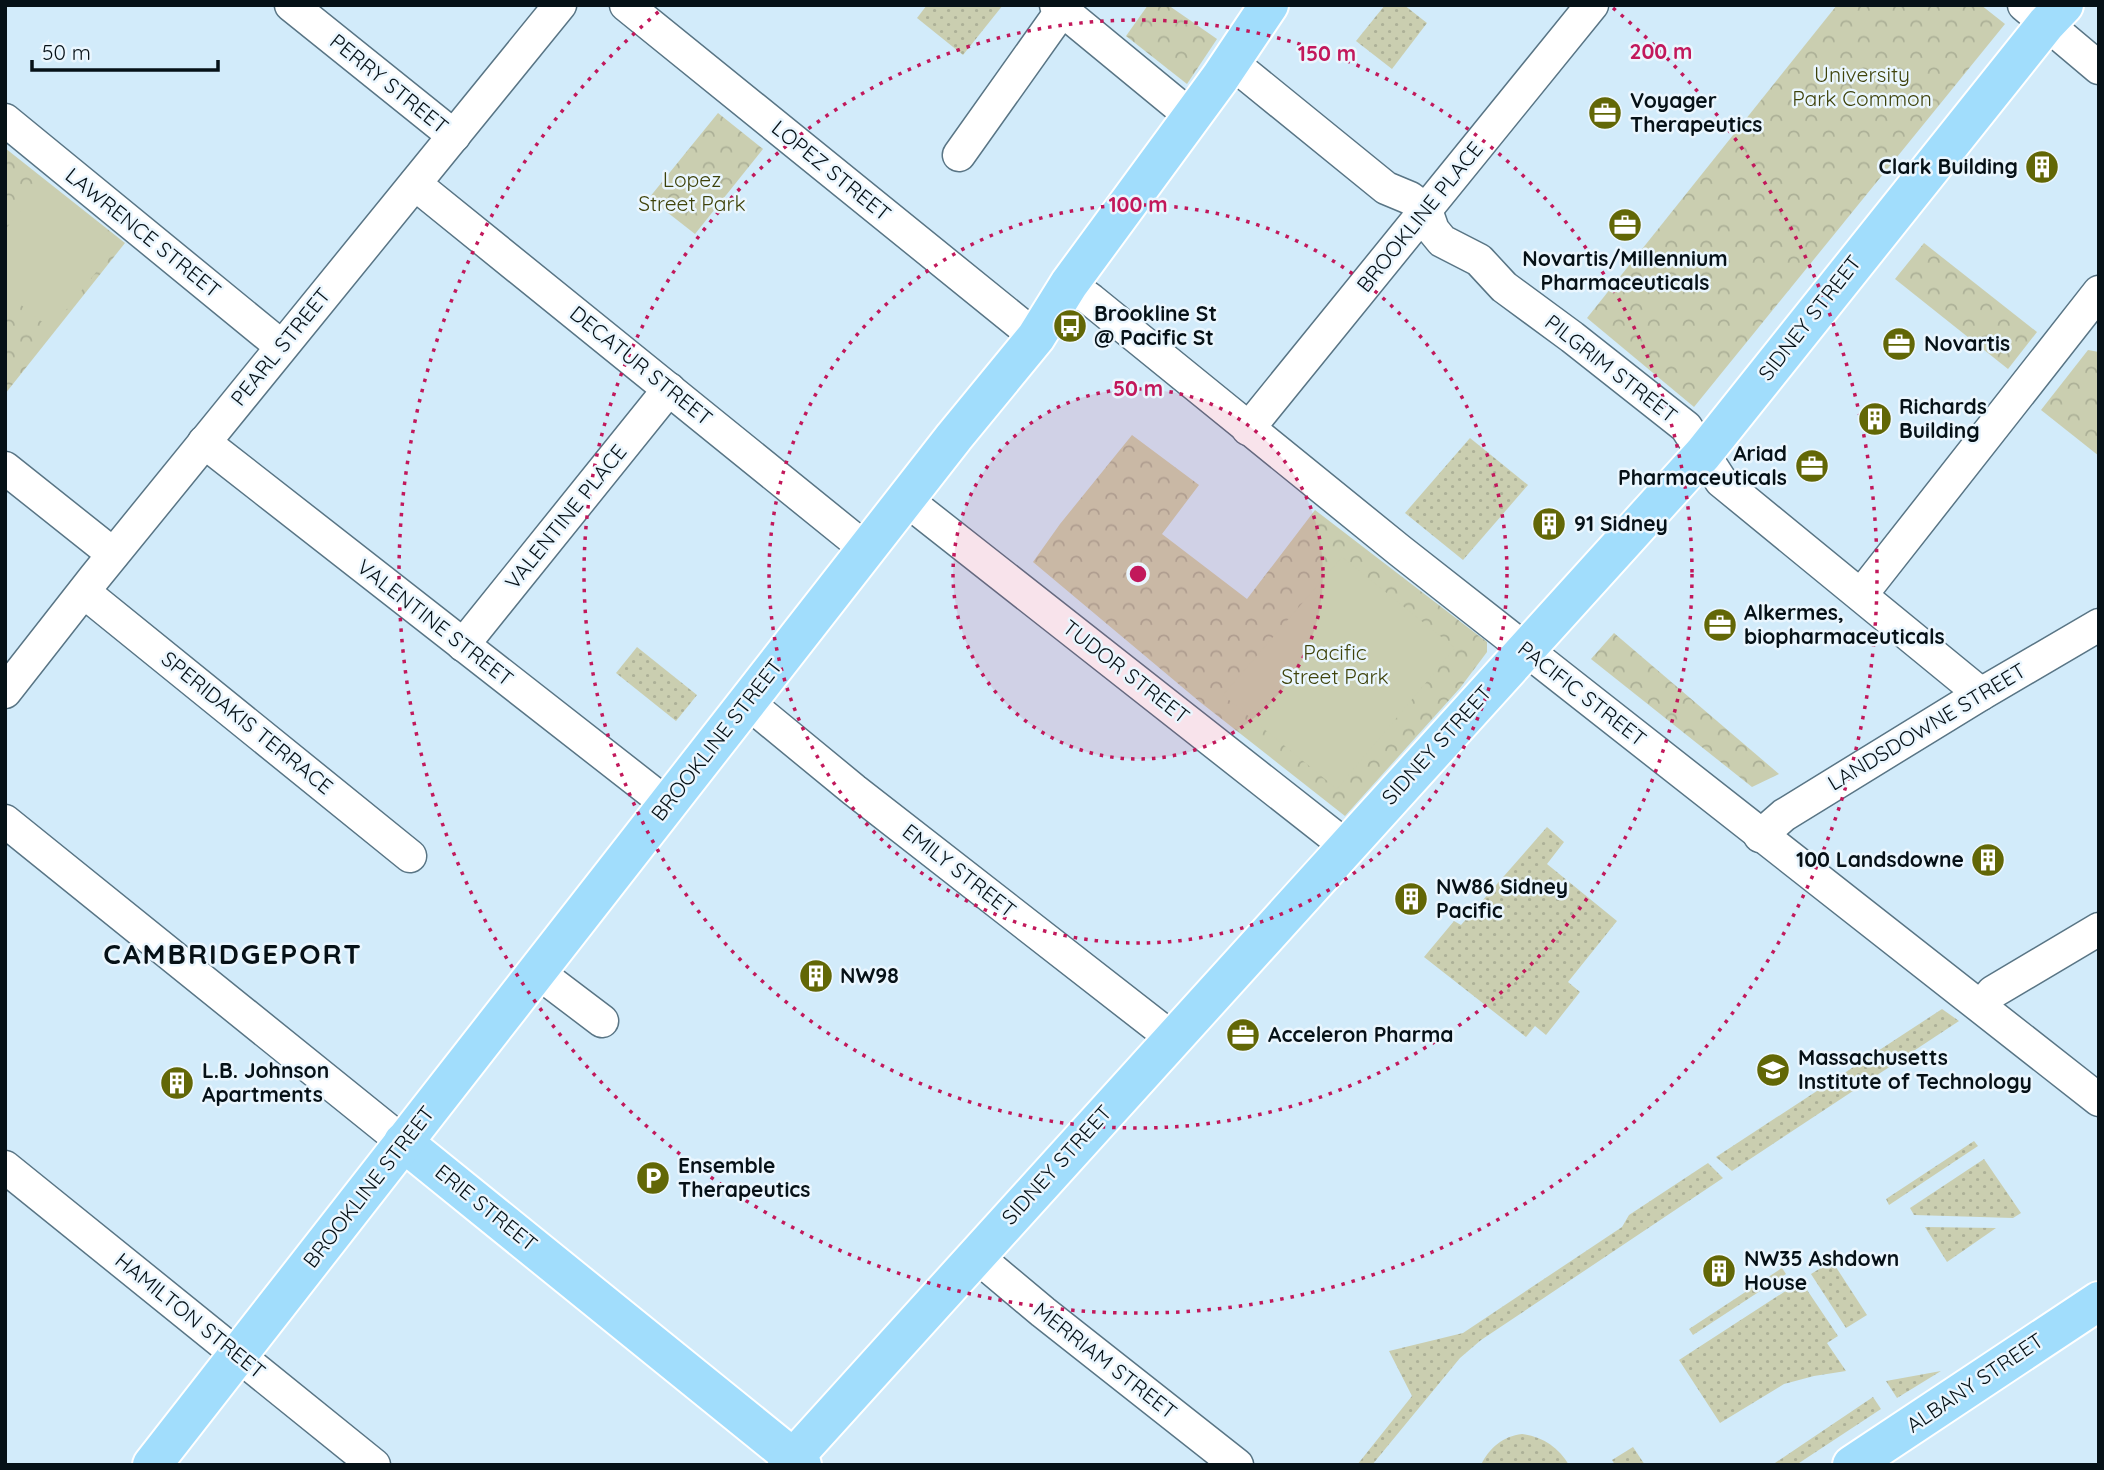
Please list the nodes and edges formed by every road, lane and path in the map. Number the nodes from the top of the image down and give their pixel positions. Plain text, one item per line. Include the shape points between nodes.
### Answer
1 (291, 5) edge
2 (560, 5) edge
3 (626, 5) edge
4 (1269, 5) edge
5 (1592, 5) edge
6 (1059, 8) edge
7 (2044, 11) edge
8 (1231, 62) junction
9 (2099, 68) edge
10 (1192, 117) junction
11 (5, 120) edge
12 (454, 136) junction
13 (959, 155) dead end
14 (415, 184) junction
15 (1426, 210) junction
16 (1069, 284) junction
17 (2099, 292) edge
18 (1036, 337) junction
19 (281, 346) junction
20 (669, 389) junction
21 (1248, 429) junction
22 (204, 442) junction
23 (1703, 453) junction
24 (5, 468) edge
25 (905, 499) junction
26 (866, 549) junction
27 (113, 554) junction
28 (84, 592) junction
29 (1861, 595) junction
30 (2099, 625) edge
31 (463, 645) junction
32 (1524, 649) junction
33 (5, 692) edge
34 (1981, 694) junction
35 (747, 702) junction
36 (667, 804) junction
37 (5, 821) edge
38 (1760, 836) junction
39 (1346, 846) junction
40 (410, 856) dead end
41 (2099, 929) edge
42 (536, 971) junction
43 (1981, 1006) junction
44 (602, 1021) dead end
45 (1172, 1038) junction
46 (2099, 1100) edge
47 (403, 1142) junction
48 (5, 1167) edge
49 (975, 1255) junction
50 (2099, 1301) edge
51 (238, 1354) junction
52 (794, 1462) edge
53 (152, 1465) edge
54 (374, 1465) edge
55 (1237, 1465) edge
56 (1852, 1465) edge

1 - 12 street, PERRY STREET
2 - 12 street, PEARL STREET
3 - 18 street, LOPEZ STREET
4 - 8 main road, BROOKLINE STREET
5 - 15 street, BROOKLINE PLACE
6 - 10 street
6 - 13 street
7 - 9 street
7 - 23 main road, SIDNEY STREET
8 - 10 main road, BROOKLINE STREET
8 - 15 street via 1386,188
10 - 16 main road, BROOKLINE STREET
11 - 19 street, LAWRENCE STREET
12 - 14 street, PEARL STREET
14 - 19 street, PEARL STREET
14 - 20 street, DECATUR STREET
15 - 21 street, BROOKLINE PLACE
15 - 23 street, PILGRIM STREET via 1442,240 1479,260 1504,287 1686,427
16 - 18 main road, BROOKLINE STREET
16 - 21 street, PACIFIC STREET
17 - 29 street
18 - 25 main road, BROOKLINE STREET
19 - 22 street, PEARL STREET
20 - 26 street, DECATUR STREET
20 - 31 street, VALENTINE PLACE
21 - 32 street, PACIFIC STREET
22 - 27 street, PEARL STREET
22 - 31 street, VALENTINE STREET
23 - 29 street, PILGRIM STREET via 1721,481
23 - 32 main road, SIDNEY STREET
24 - 27 street
25 - 26 main road, BROOKLINE STREET
25 - 39 street, TUDOR STREET
26 - 35 main road, BROOKLINE STREET
27 - 28 street, PEARL STREET
28 - 33 street, PEARL STREET
28 - 40 street, SPERIDAKIS TERRACE
29 - 34 street, PILGRIM STREET
30 - 34 street, LANDSDOWNE STREET
31 - 36 street, VALENTINE STREET
32 - 38 street, PACIFIC STREET
32 - 39 main road, SIDNEY STREET
34 - 38 street, LANDSDOWNE STREET via 1783,815
35 - 36 main road, BROOKLINE STREET
35 - 45 street, EMILY STREET
36 - 42 main road, BROOKLINE STREET
37 - 47 street, ERIE STREET
38 - 43 street, PACIFIC STREET
39 - 45 main road, SIDNEY STREET
41 - 43 street via 1993,992
42 - 44 street
42 - 47 main road, BROOKLINE STREET
43 - 46 street, PACIFIC STREET
45 - 49 main road, SIDNEY STREET
47 - 51 main road, BROOKLINE STREET
47 - 52 main road, ERIE STREET
48 - 51 street, HAMILTON STREET
49 - 52 main road, SIDNEY STREET
49 - 55 street, MERRIAM STREET
50 - 56 main road, ALBANY STREET
51 - 53 main road, BROOKLINE STREET
51 - 54 street, HAMILTON STREET

